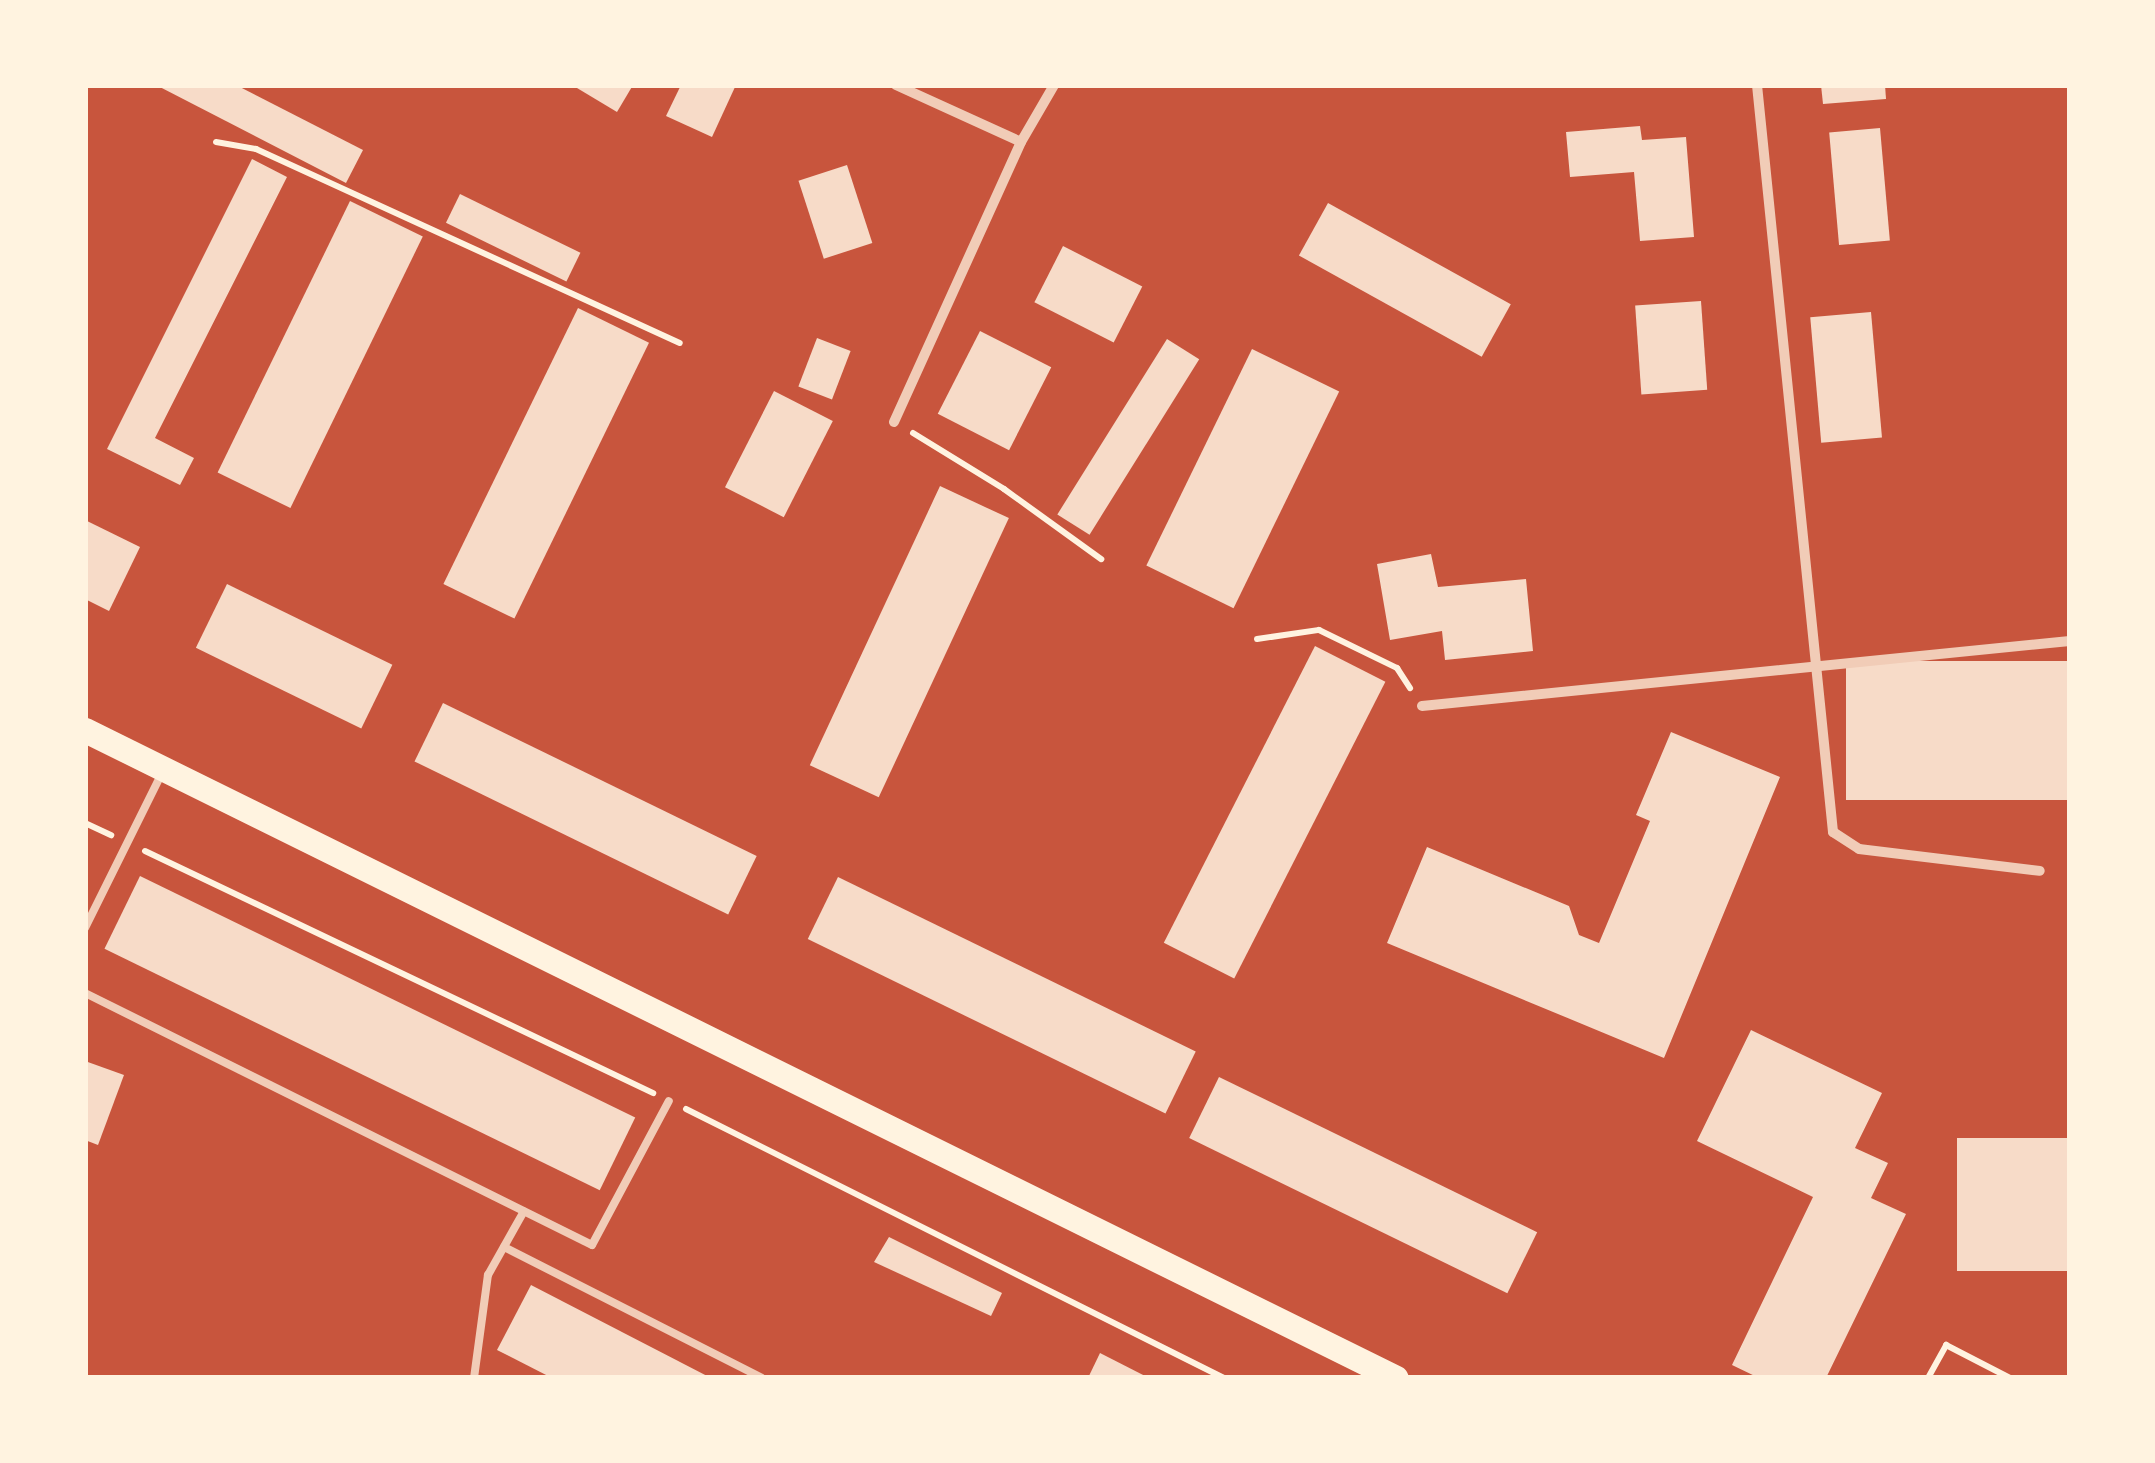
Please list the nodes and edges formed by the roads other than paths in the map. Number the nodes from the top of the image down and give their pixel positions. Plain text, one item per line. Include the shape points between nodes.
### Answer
1 (896, 85) edge
2 (1054, 85) edge
3 (1757, 85) edge
4 (1021, 142) junction
5 (894, 422) road end
6 (2070, 641) edge
7 (1816, 664) junction
8 (1422, 706) road end
9 (85, 730) edge
10 (164, 769) junction
11 (2040, 871) dead end
12 (85, 928) edge
13 (85, 993) edge
14 (669, 1100) dead end
15 (524, 1211) junction
16 (504, 1247) junction
17 (474, 1378) edge
18 (762, 1378) edge
19 (1396, 1378) edge

1 - 4 street
2 - 4 street
3 - 7 street
4 - 5 street
6 - 7 street
7 - 8 street
7 - 11 street via 1833,832 1859,849
9 - 10 main road
10 - 12 lane
10 - 19 main road
13 - 15 lane
14 - 15 lane via 592,1245
15 - 16 lane
16 - 17 lane via 488,1274
16 - 18 lane

